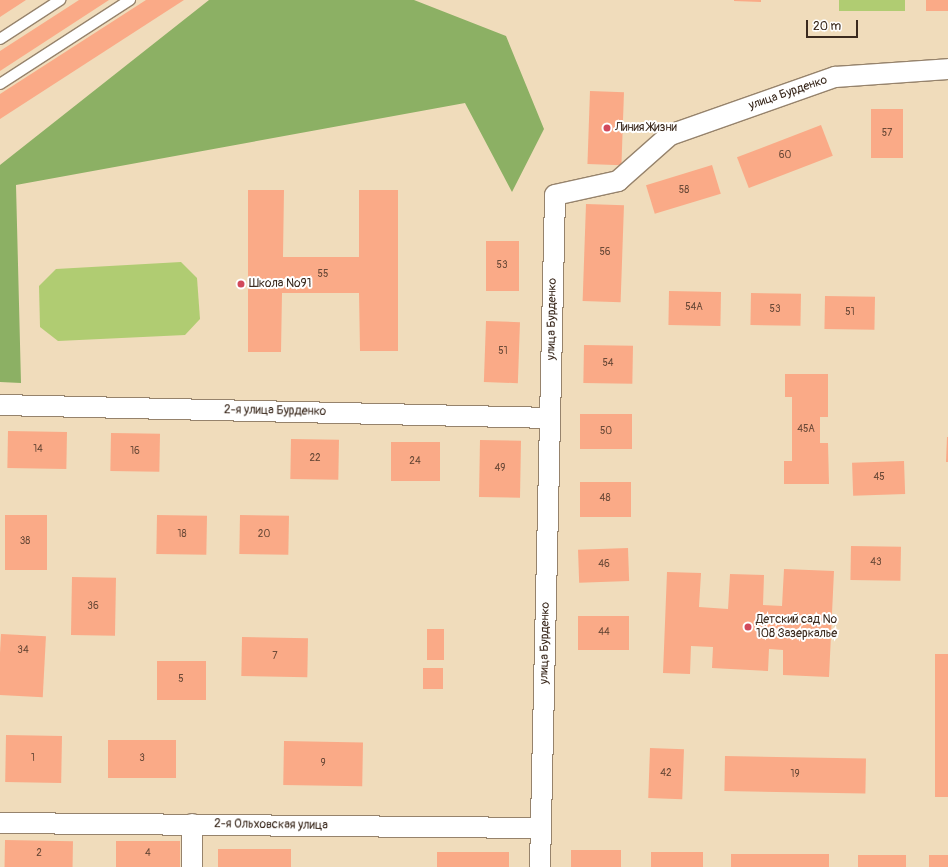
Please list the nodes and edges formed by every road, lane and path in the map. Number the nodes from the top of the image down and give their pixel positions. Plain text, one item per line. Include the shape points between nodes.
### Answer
1 (60, 0) edge
2 (130, 0) edge
3 (0, 39) edge
4 (948, 69) edge
5 (0, 84) edge
6 (0, 405) edge
7 (550, 418) junction
8 (0, 823) edge
9 (192, 824) junction
10 (541, 828) junction
11 (192, 867) edge
12 (540, 867) edge

1 - 3 lane
2 - 5 lane
4 - 7 street, улица Бурденко via 835,77 670,135 618,182 554,195
6 - 7 street, 2-я улица Бурденко
7 - 10 street, улица Бурденко
8 - 9 street, 2-я Ольховская улица
9 - 10 street, 2-я Ольховская улица
9 - 11 street
10 - 12 street, улица Бурденко

